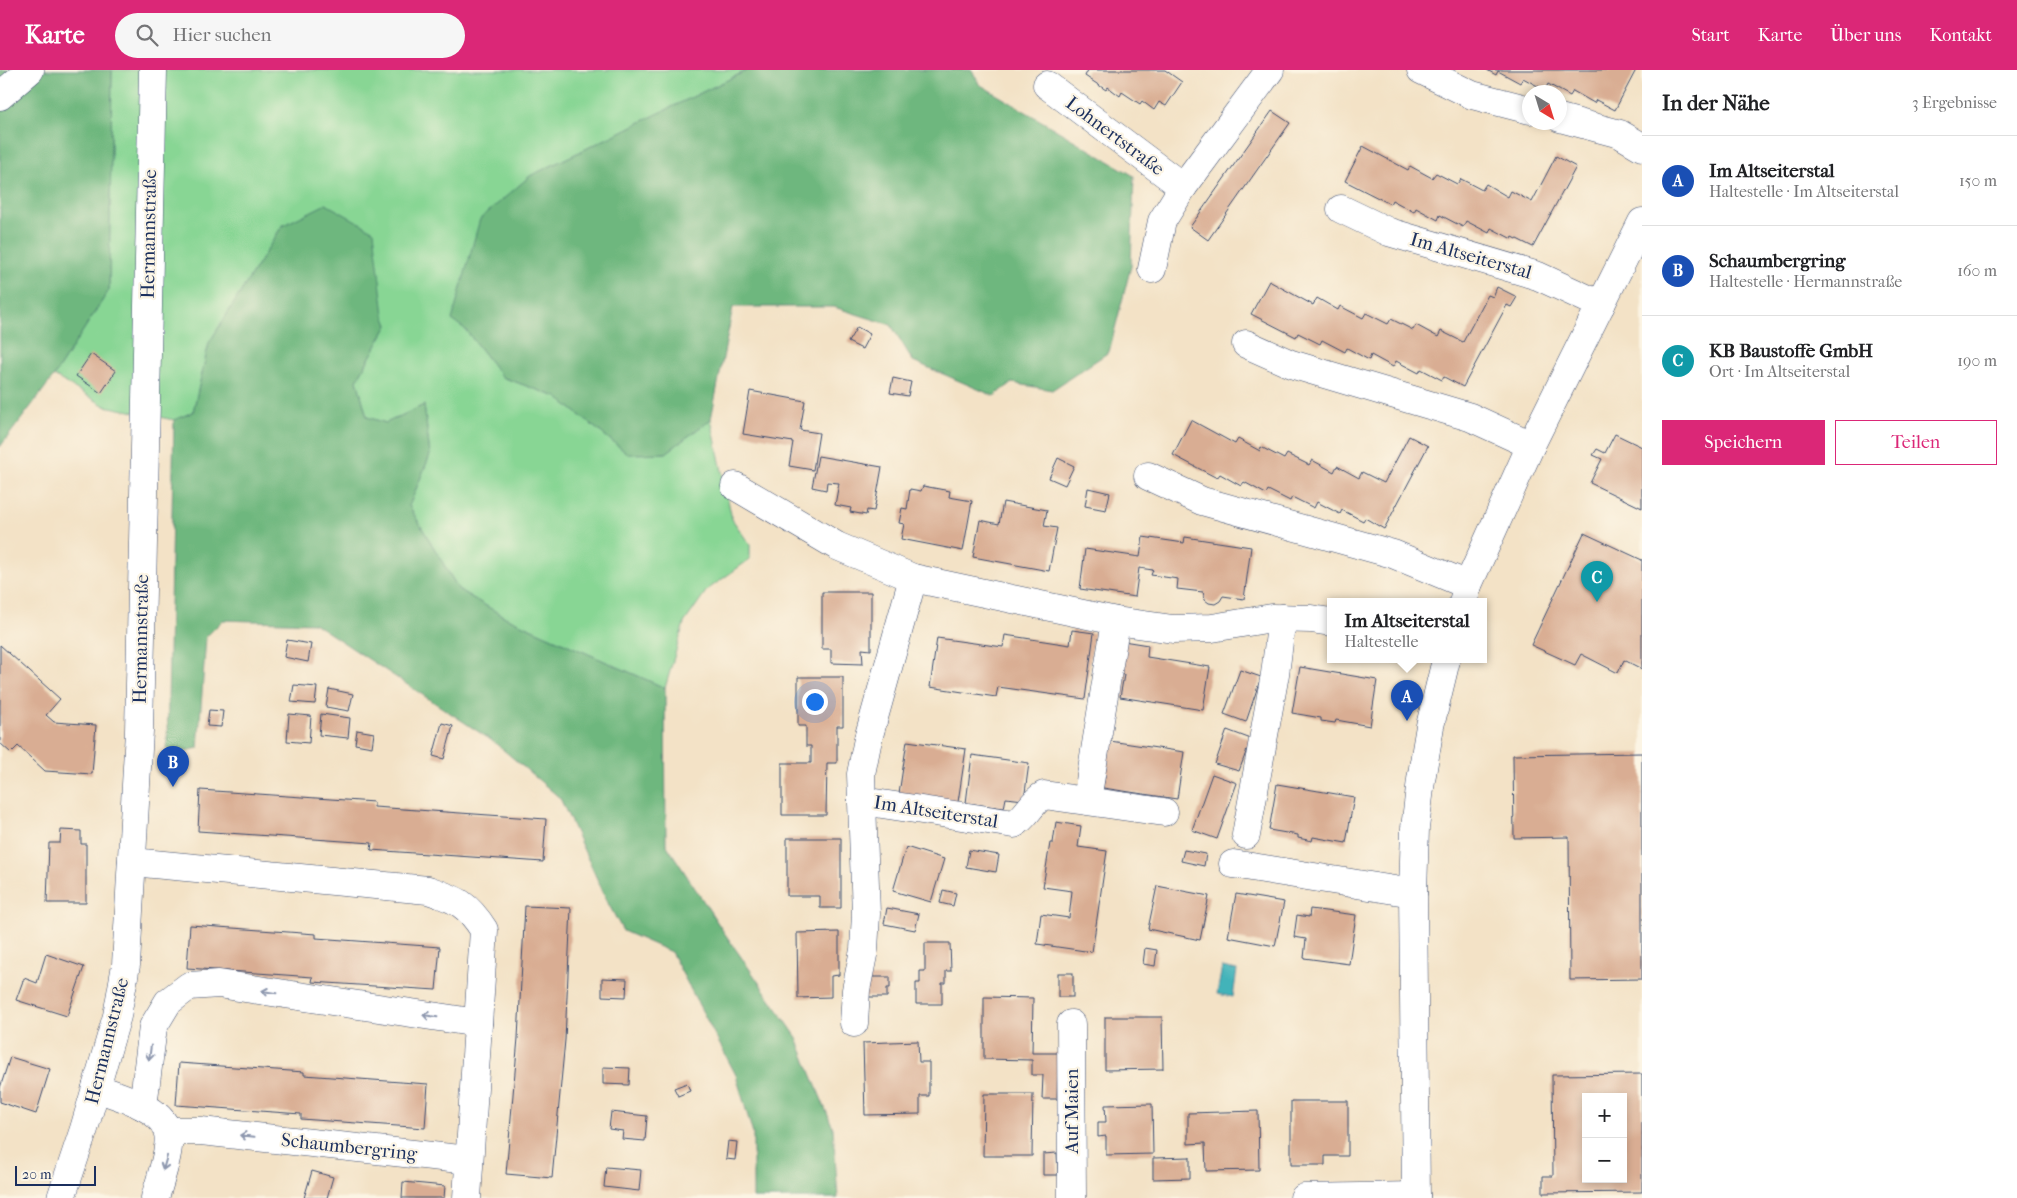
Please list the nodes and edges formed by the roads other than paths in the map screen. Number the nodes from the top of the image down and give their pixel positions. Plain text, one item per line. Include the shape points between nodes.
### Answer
1 (30, 70) edge
2 (153, 70) edge
3 (1421, 70) edge
4 (1258, 74) edge
5 (1047, 85) dead end
6 (0, 96) edge
7 (1522, 108) edge
8 (1567, 120) edge
9 (1642, 147) edge
10 (1183, 187) junction
11 (1341, 209) dead end
12 (1642, 222) edge
13 (1152, 269) dead end
14 (1601, 305) junction
15 (1246, 344) dead end
16 (1531, 445) junction
17 (1148, 476) dead end
18 (735, 486) dead end
19 (913, 578) junction
20 (1465, 594) edge
21 (1282, 618) junction
22 (1116, 621) junction
23 (1327, 621) edge
24 (1445, 663) edge
25 (1087, 800) junction
26 (862, 801) junction
27 (1164, 812) dead end
28 (1246, 835) dead end
29 (132, 862) junction
30 (1233, 864) dead end
31 (1413, 893) junction
32 (478, 1023) junction
33 (854, 1023) dead end
34 (1072, 1024) dead end
35 (96, 1088) junction
36 (143, 1106) junction
37 (168, 1131) junction
38 (469, 1160) junction
39 (1416, 1197) edge
40 (61, 1198) edge
41 (155, 1198) edge
42 (467, 1198) edge
43 (1072, 1198) edge
44 (1304, 1198) edge

1 - 6 street
2 - 29 street, Hermannstraße via 139,731
3 - 7 street via 1472,95
4 - 10 street, Lohnertstraße
5 - 10 street, Lohnertstraße
8 - 9 street via 1620,134
10 - 13 street, Lohnertstraße via 1162,221
11 - 14 street, Im Altseiterstal via 1389,232 1538,276
12 - 14 street
14 - 16 street
15 - 16 street via 1291,364 1470,417
16 - 20 street
17 - 20 street via 1202,501 1393,554
18 - 19 street via 837,546
19 - 22 street
19 - 26 street, Im Altseiterstal via 868,740 862,774
21 - 22 street via 1212,628 1172,629
21 - 23 street
21 - 28 street
22 - 25 street
24 - 31 street via 1421,780
25 - 26 street, Im Altseiterstal via 1044,795 1014,824
25 - 27 street, Im Altseiterstal
26 - 33 street, Im Altseiterstal via 866,914
29 - 32 street via 428,890 454,899 473,912 484,930
29 - 35 street, Hermannstraße via 126,965 117,1016
30 - 31 street
31 - 39 street
32 -> 36 street via 219,984 189,986 168,1002 153,1027
32 - 38 street
34 - 43 street, Auf Maien
35 - 36 street
35 - 40 street, Hermannstraße
36 - 37 street via 160,1118
38 -> 37 street, Schaumbergring via 201,1131
37 -> 41 street via 167,1154
38 - 42 street
39 - 44 street

